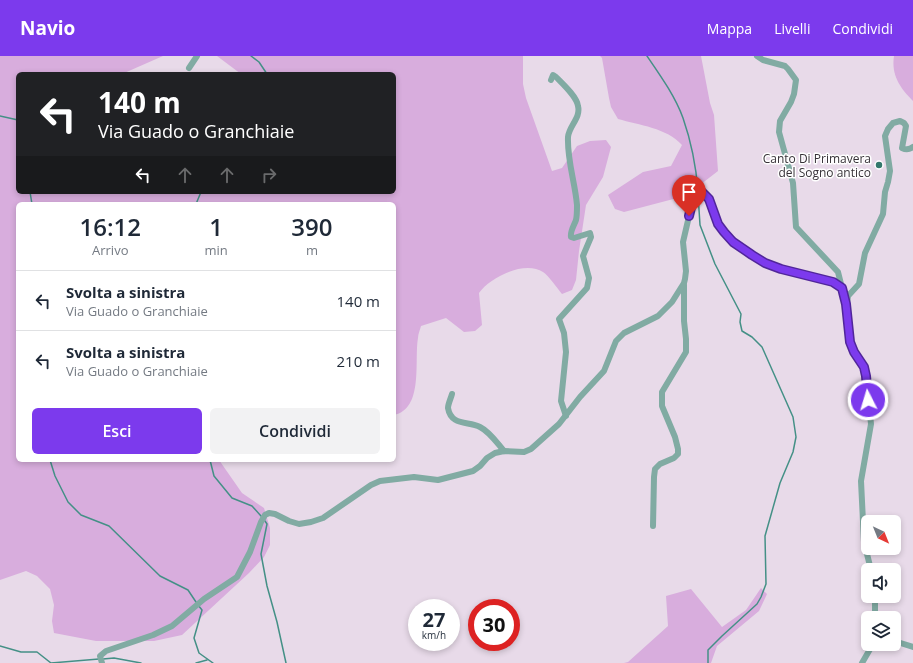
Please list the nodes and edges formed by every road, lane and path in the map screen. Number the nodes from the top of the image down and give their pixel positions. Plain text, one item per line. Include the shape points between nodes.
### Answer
1 (197, 56) edge
2 (757, 56) edge
3 (189, 68) dead end
4 (551, 80) dead end
5 (913, 147) edge
6 (684, 283) junction
7 (842, 288) junction
8 (846, 304) junction
9 (452, 394) dead end
10 (566, 416) junction
11 (504, 451) junction
12 (653, 526) dead end
13 (869, 563) edge
14 (901, 644) edge
15 (913, 648) edge
16 (869, 651) edge
17 (102, 663) edge
18 (862, 663) edge

1 - 3 street
2 - 7 street via 784,66 796,80 794,94 780,121 778,132 793,184 796,227 838,272
4 - 10 street via 553,75 556,77 577,100 579,107 568,137 577,205 577,219 570,233 574,238 590,233 591,237 583,256 589,278 587,288 558,319 564,333 566,352 561,401
5 - 8 street via 905,150 902,148 906,126 900,121 893,123 885,136 890,170 883,214 865,253 859,284 848,296
6 - 7 street via 686,271 682,242 693,199 696,193 702,192 709,199 718,224 733,242 765,263 833,282
6 - 10 street via 672,302 658,316 624,333 616,341 604,371
6 - 12 street via 686,352 662,392 662,406 675,437 678,454 655,469
7 - 8 street
8 - 13 street via 850,342 864,367 868,390 871,424 861,481 864,542
9 - 11 street via 448,407 452,417 457,422 481,427
10 - 11 street via 531,449 524,452
11 - 17 street via 495,453 480,466 466,473 438,480 414,477 380,481 323,518 311,522 299,524 275,514 265,515 237,577 204,599 172,626 106,651 100,656
14 - 15 street
16 - 18 street

